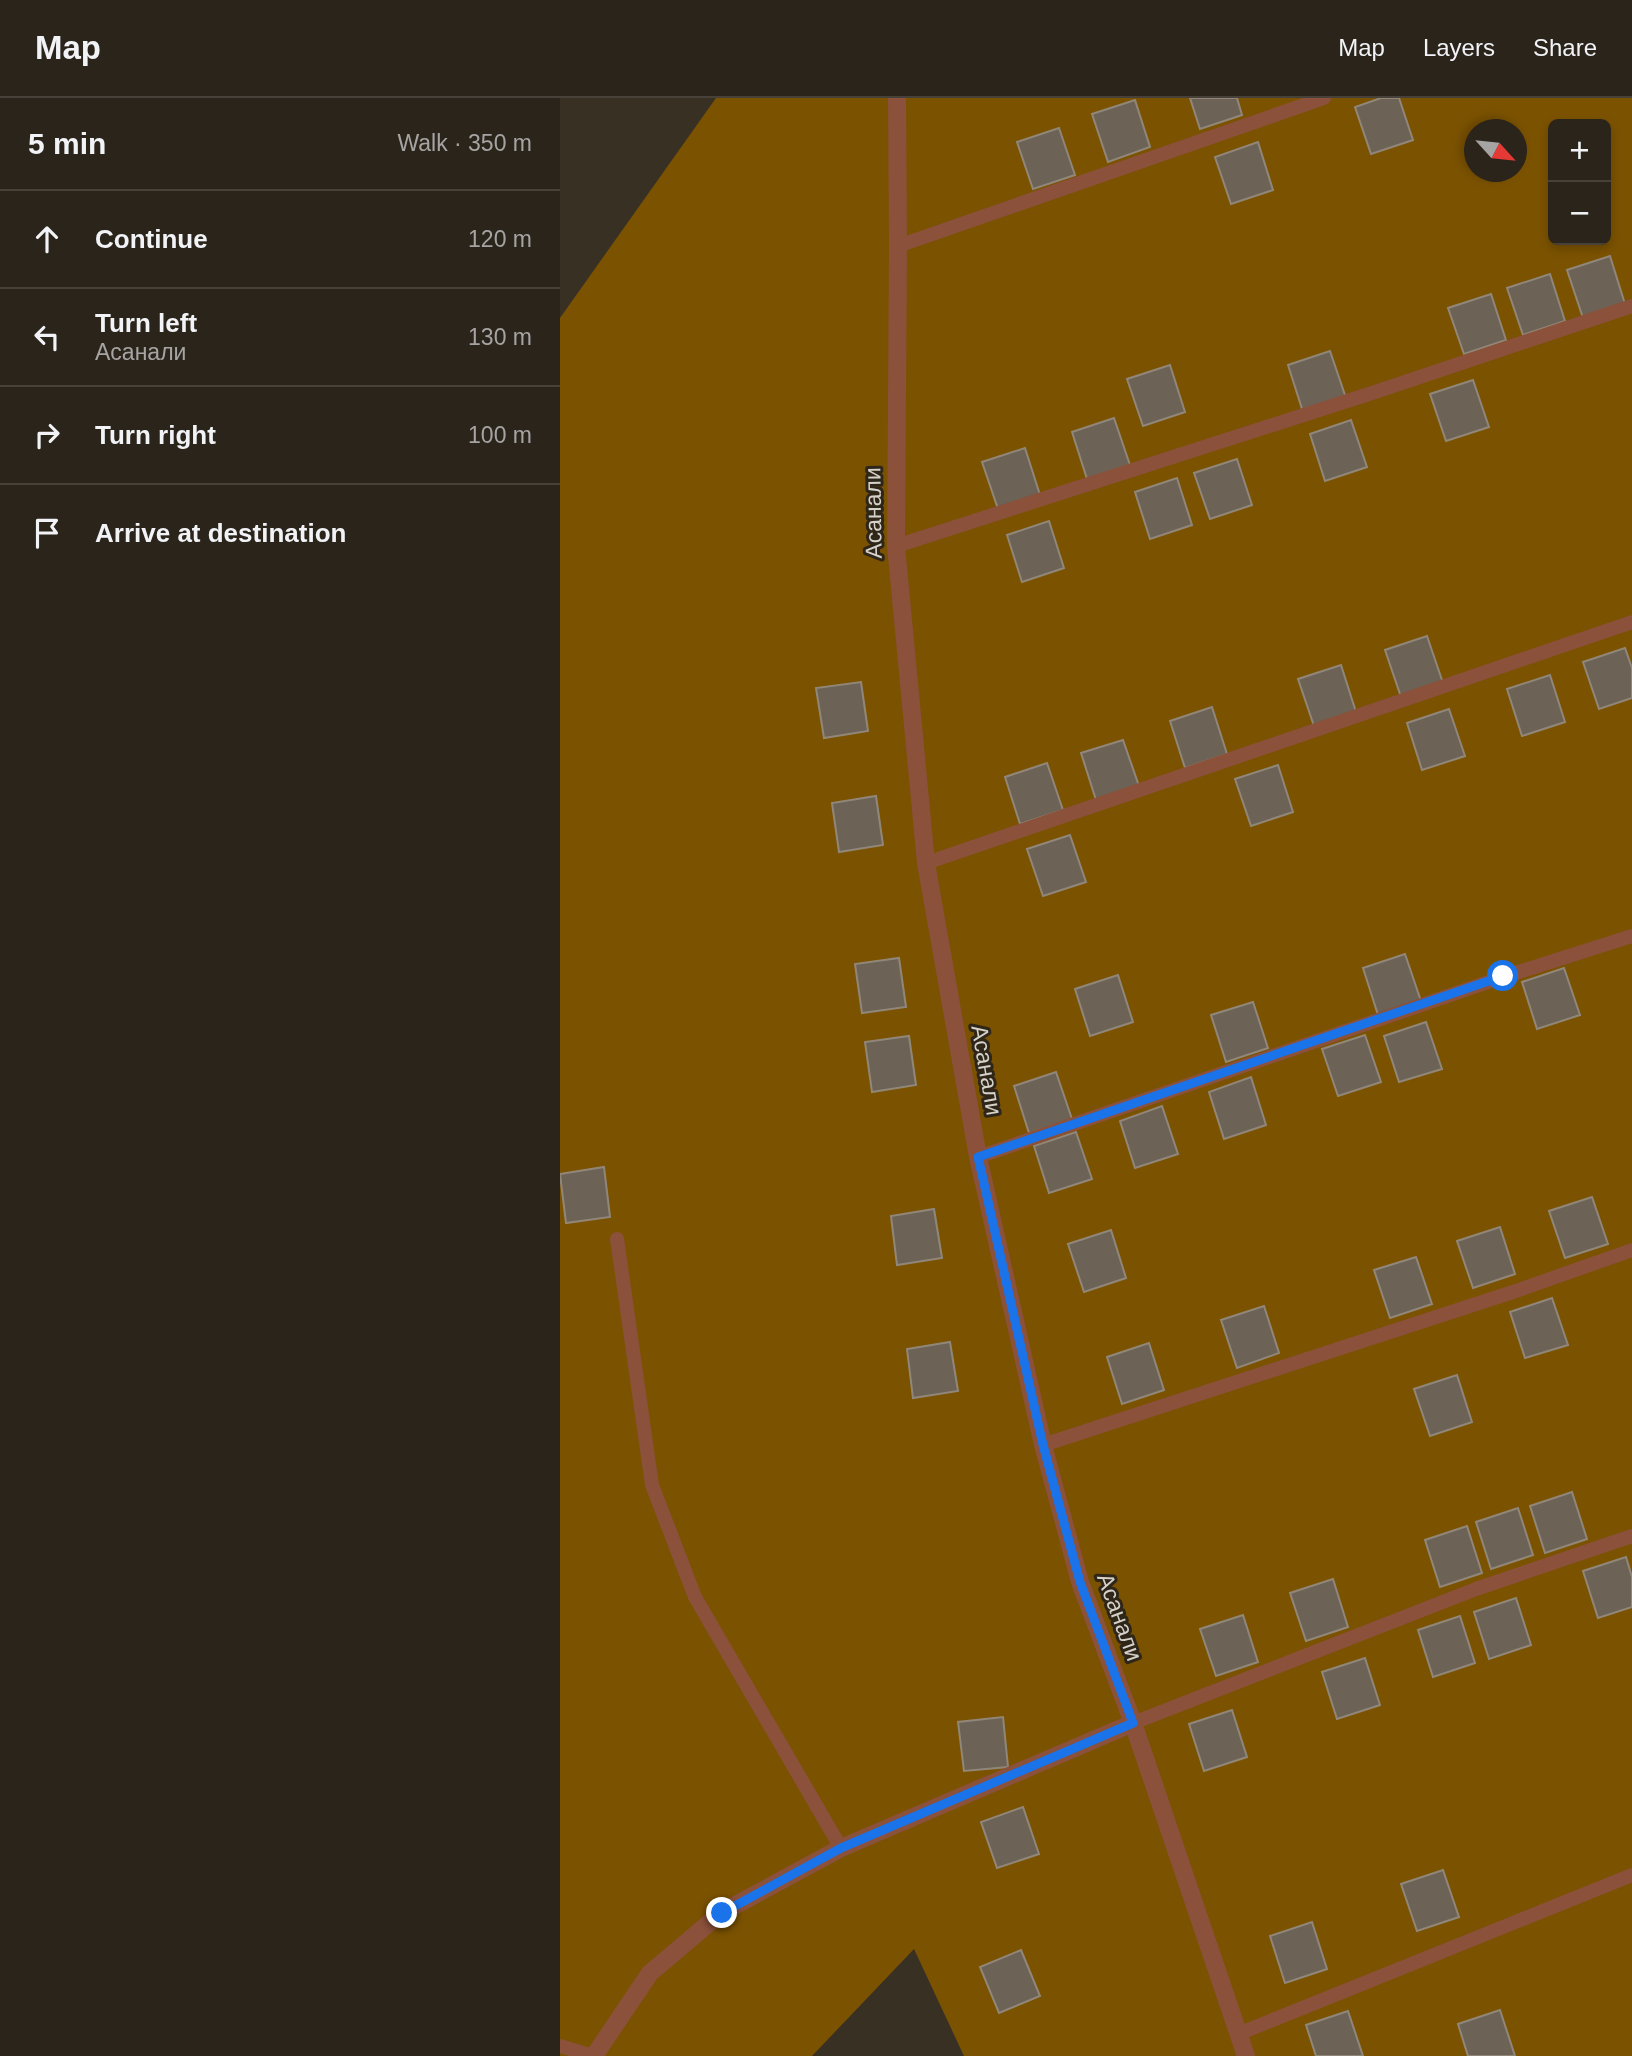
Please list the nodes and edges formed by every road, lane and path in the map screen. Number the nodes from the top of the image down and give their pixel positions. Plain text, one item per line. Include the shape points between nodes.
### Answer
1 (897, 98) edge
2 (1324, 98) edge
3 (898, 246) junction
4 (1632, 306) edge
5 (896, 546) junction
6 (1632, 622) edge
7 (926, 863) junction
8 (1632, 936) edge
9 (978, 1157) junction
10 (617, 1239) dead end
11 (1632, 1250) edge
12 (1043, 1445) junction
13 (1632, 1536) edge
14 (1133, 1723) junction
15 (841, 1848) junction
16 (1632, 1875) edge
17 (1238, 2034) junction
18 (560, 2046) edge
19 (593, 2056) edge
20 (1247, 2056) edge

1 - 3 street, Асанали
2 - 3 lane
3 - 5 street, Асанали
4 - 5 lane
5 - 7 street, Асанали
6 - 7 lane
7 - 9 street, Асанали
8 - 9 lane
9 - 12 street, Асанали
10 - 15 lane via 652,1485 695,1597
11 - 12 lane
12 - 14 street, Асанали via 1080,1582
13 - 14 lane via 1476,1589
14 - 15 street
14 - 17 street, Асанали
15 - 19 street via 722,1913 701,1930 650,1973
16 - 17 lane
17 - 20 street, Асанали
18 - 19 lane

